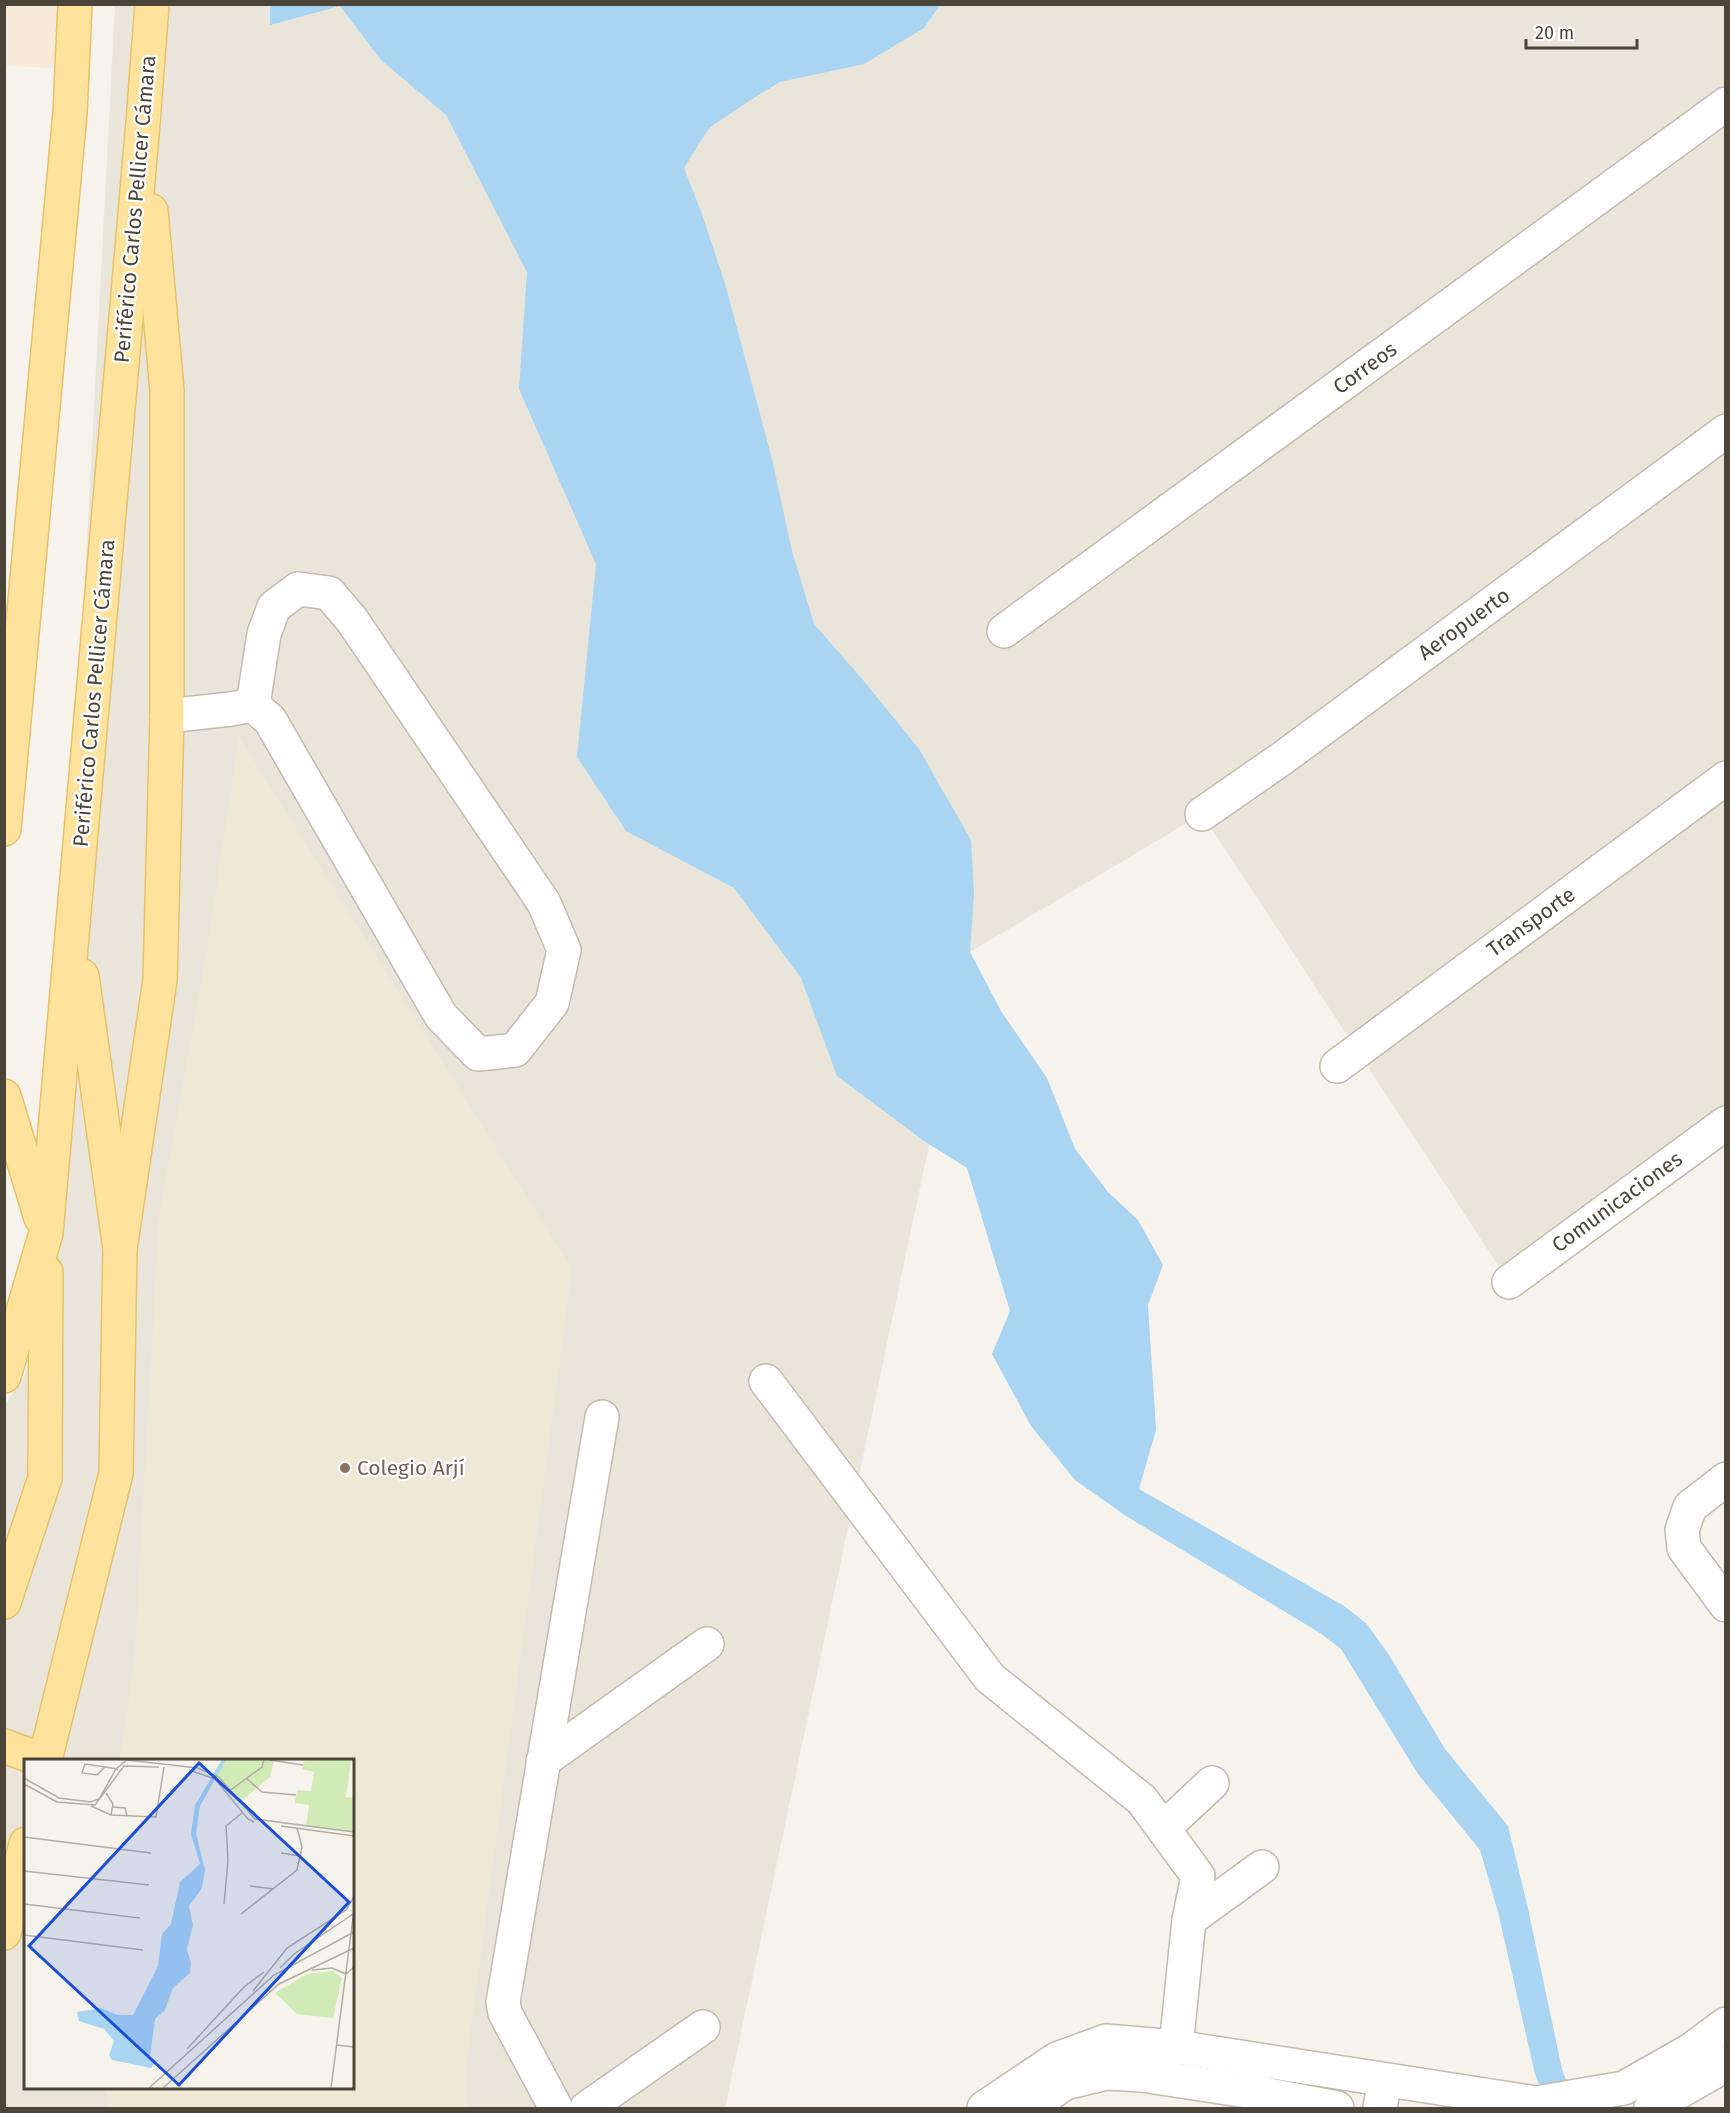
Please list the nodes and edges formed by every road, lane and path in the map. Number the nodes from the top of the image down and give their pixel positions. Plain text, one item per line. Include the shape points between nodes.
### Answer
1 (75, 4) edge
2 (152, 4) edge
3 (1725, 104) edge
4 (143, 123) junction
5 (1725, 431) edge
6 (1004, 632) dead end
7 (253, 705) junction
8 (167, 716) junction
9 (1725, 778) edge
10 (1202, 814) dead end
11 (4, 829) edge
12 (74, 919) junction
13 (1337, 1066) dead end
14 (4, 1096) edge
15 (1725, 1123) edge
16 (46, 1233) junction
17 (120, 1249) junction
18 (1509, 1282) dead end
19 (4, 1376) edge
20 (766, 1381) dead end
21 (602, 1417) dead end
22 (1725, 1479) edge
23 (4, 1602) edge
24 (1725, 1605) edge
25 (707, 1644) dead end
26 (4, 1746) edge
27 (39, 1759) edge
28 (44, 1759) edge
29 (543, 1761) junction
30 (1212, 1783) dead end
31 (1164, 1828) junction
32 (24, 1852) edge
33 (1262, 1867) dead end
34 (1189, 1920) junction
35 (4, 1933) edge
36 (1725, 2024) edge
37 (703, 2026) dead end
38 (1176, 2047) junction
39 (1713, 2069) edge
40 (1382, 2094) edge
41 (556, 2109) edge
42 (587, 2109) edge
43 (984, 2109) edge
44 (1029, 2109) edge
45 (1337, 2109) edge
46 (1651, 2109) edge

1 - 11 main road via 70,114
2 - 4 main road, Periférico Carlos Pellicer Cámara
3 - 6 street, Correos
4 - 8 main road via 167,391
4 - 12 main road, Periférico Carlos Pellicer Cámara
5 - 10 street, Aeropuerto
7 - 7 street via 264,634 274,607 298,589 329,593 352,620 544,903 564,950 552,1003 515,1050 478,1054 441,1016 270,720
7 - 8 street
8 - 17 main road via 160,980
9 - 13 street, Transporte
12 - 16 main road, Periférico Carlos Pellicer Cámara
12 - 17 main road
14 - 16 main road
15 - 18 street, Comunicaciones
16 - 19 main road, Periférico Carlos Pellicer Cámara
16 - 23 main road via 45,1478
17 - 28 main road via 116,1473
20 - 31 street via 990,1678 1142,1800
21 - 29 street
22 - 24 street via 1690,1507 1682,1530 1684,1548
25 - 29 street
26 - 27 main road
29 - 41 street via 503,2002 505,2013
30 - 31 street
31 - 34 street via 1198,1876
32 - 35 main road
33 - 34 street
34 - 38 street
36 - 39 street
37 - 42 street
38 - 40 street
38 - 43 street via 1106,2041 1057,2059
39 - 40 street via 1536,2103
39 - 46 street
44 - 45 street via 1065,2083 1107,2073 1153,2077

